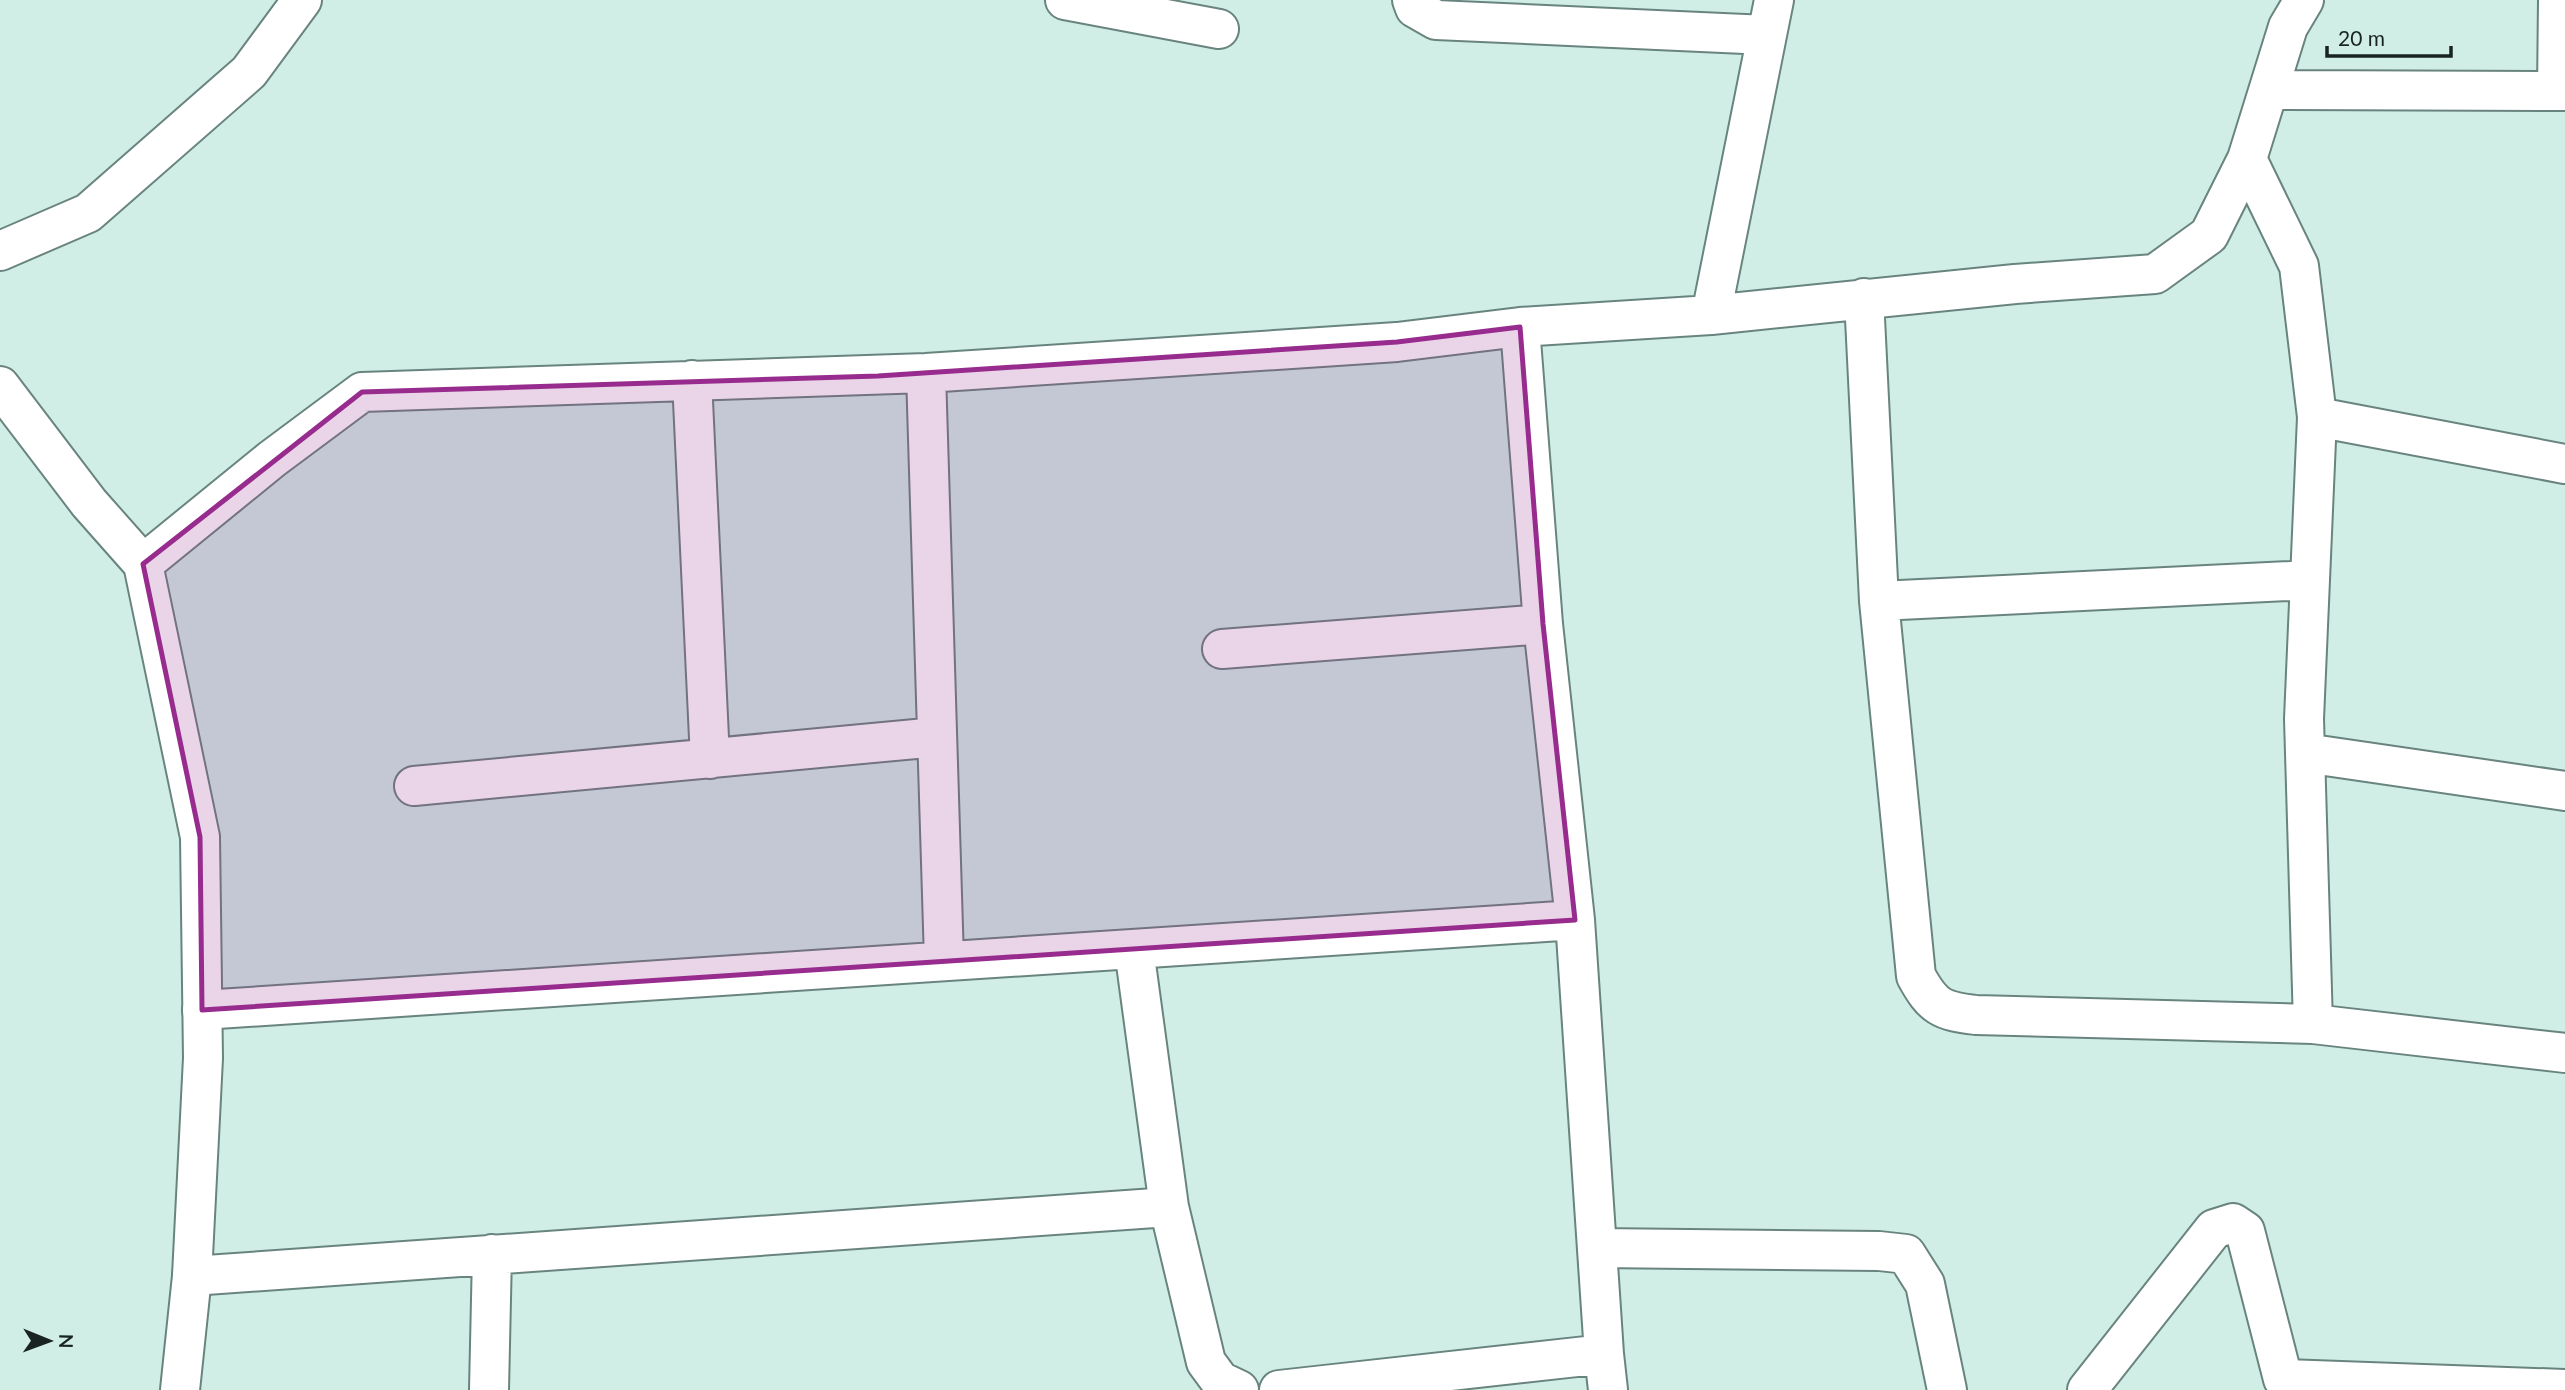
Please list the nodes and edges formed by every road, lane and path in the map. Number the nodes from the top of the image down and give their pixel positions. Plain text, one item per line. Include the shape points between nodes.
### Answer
1 (302, 0) edge
2 (1065, 0) edge
3 (1412, 0) edge
4 (2304, 0) edge
5 (2558, 0) edge
6 (1117, 5) edge
7 (1771, 18) edge
8 (1219, 29) dead end
9 (2269, 90) junction
10 (2561, 91) edge
11 (2247, 159) junction
12 (0, 251) edge
13 (1864, 298) junction
14 (1711, 315) junction
15 (1520, 327) junction
16 (926, 373) junction
17 (692, 380) junction
18 (0, 386) edge
19 (2317, 417) junction
20 (2565, 464) edge
21 (143, 565) junction
22 (2310, 580) junction
23 (1879, 601) junction
24 (1543, 624) junction
25 (1222, 649) dead end
26 (937, 737) junction
27 (2305, 753) junction
28 (710, 759) junction
29 (414, 786) dead end
30 (2565, 791) edge
31 (1575, 920) junction
32 (1134, 949) junction
33 (944, 960) junction
34 (202, 1010) junction
35 (2313, 1024) junction
36 (2565, 1053) edge
37 (1169, 1207) junction
38 (1597, 1248) junction
39 (492, 1254) junction
40 (192, 1276) junction
41 (1606, 1372) edge
42 (2284, 1385) edge
43 (2565, 1389) edge
44 (180, 1390) edge
45 (489, 1390) edge
46 (1239, 1390) edge
47 (1279, 1390) edge
48 (1947, 1390) edge
49 (2087, 1390) edge

1 - 12 street via 249,72 88,213
2 - 6 street
3 - 7 street via 1415,8 1436,20
4 - 9 street via 2288,27
5 - 10 street
6 - 8 street
7 - 14 street
9 - 10 street
9 - 11 street
11 - 13 street via 2209,235 2155,274
11 - 19 street via 2299,266
13 - 14 street
13 - 23 street
14 - 15 street
15 - 16 street via 1397,342
15 - 24 street
16 - 17 street
16 - 26 street
17 - 21 street via 362,392
17 - 28 street
18 - 21 street
19 - 20 street
19 - 22 street
21 - 34 street via 200,837
22 - 23 street
22 - 27 street
23 - 35 street via 1916,976 1927,997 1950,1012 1976,1015
24 - 25 street
24 - 31 street
26 - 28 street
26 - 33 street
27 - 30 street
27 - 35 street
28 - 29 street
31 - 32 street
31 - 38 street
32 - 33 street
32 - 37 street
33 - 34 street
34 - 40 street
35 - 36 street
37 - 39 street
37 - 46 street via 1206,1362 1220,1381
38 - 41 street
38 - 48 street via 1906,1254 1925,1284
39 - 40 street
39 - 45 street
40 - 44 street
41 - 47 street
42 - 43 street
42 - 49 street via 2245,1231 2233,1223 2214,1229

